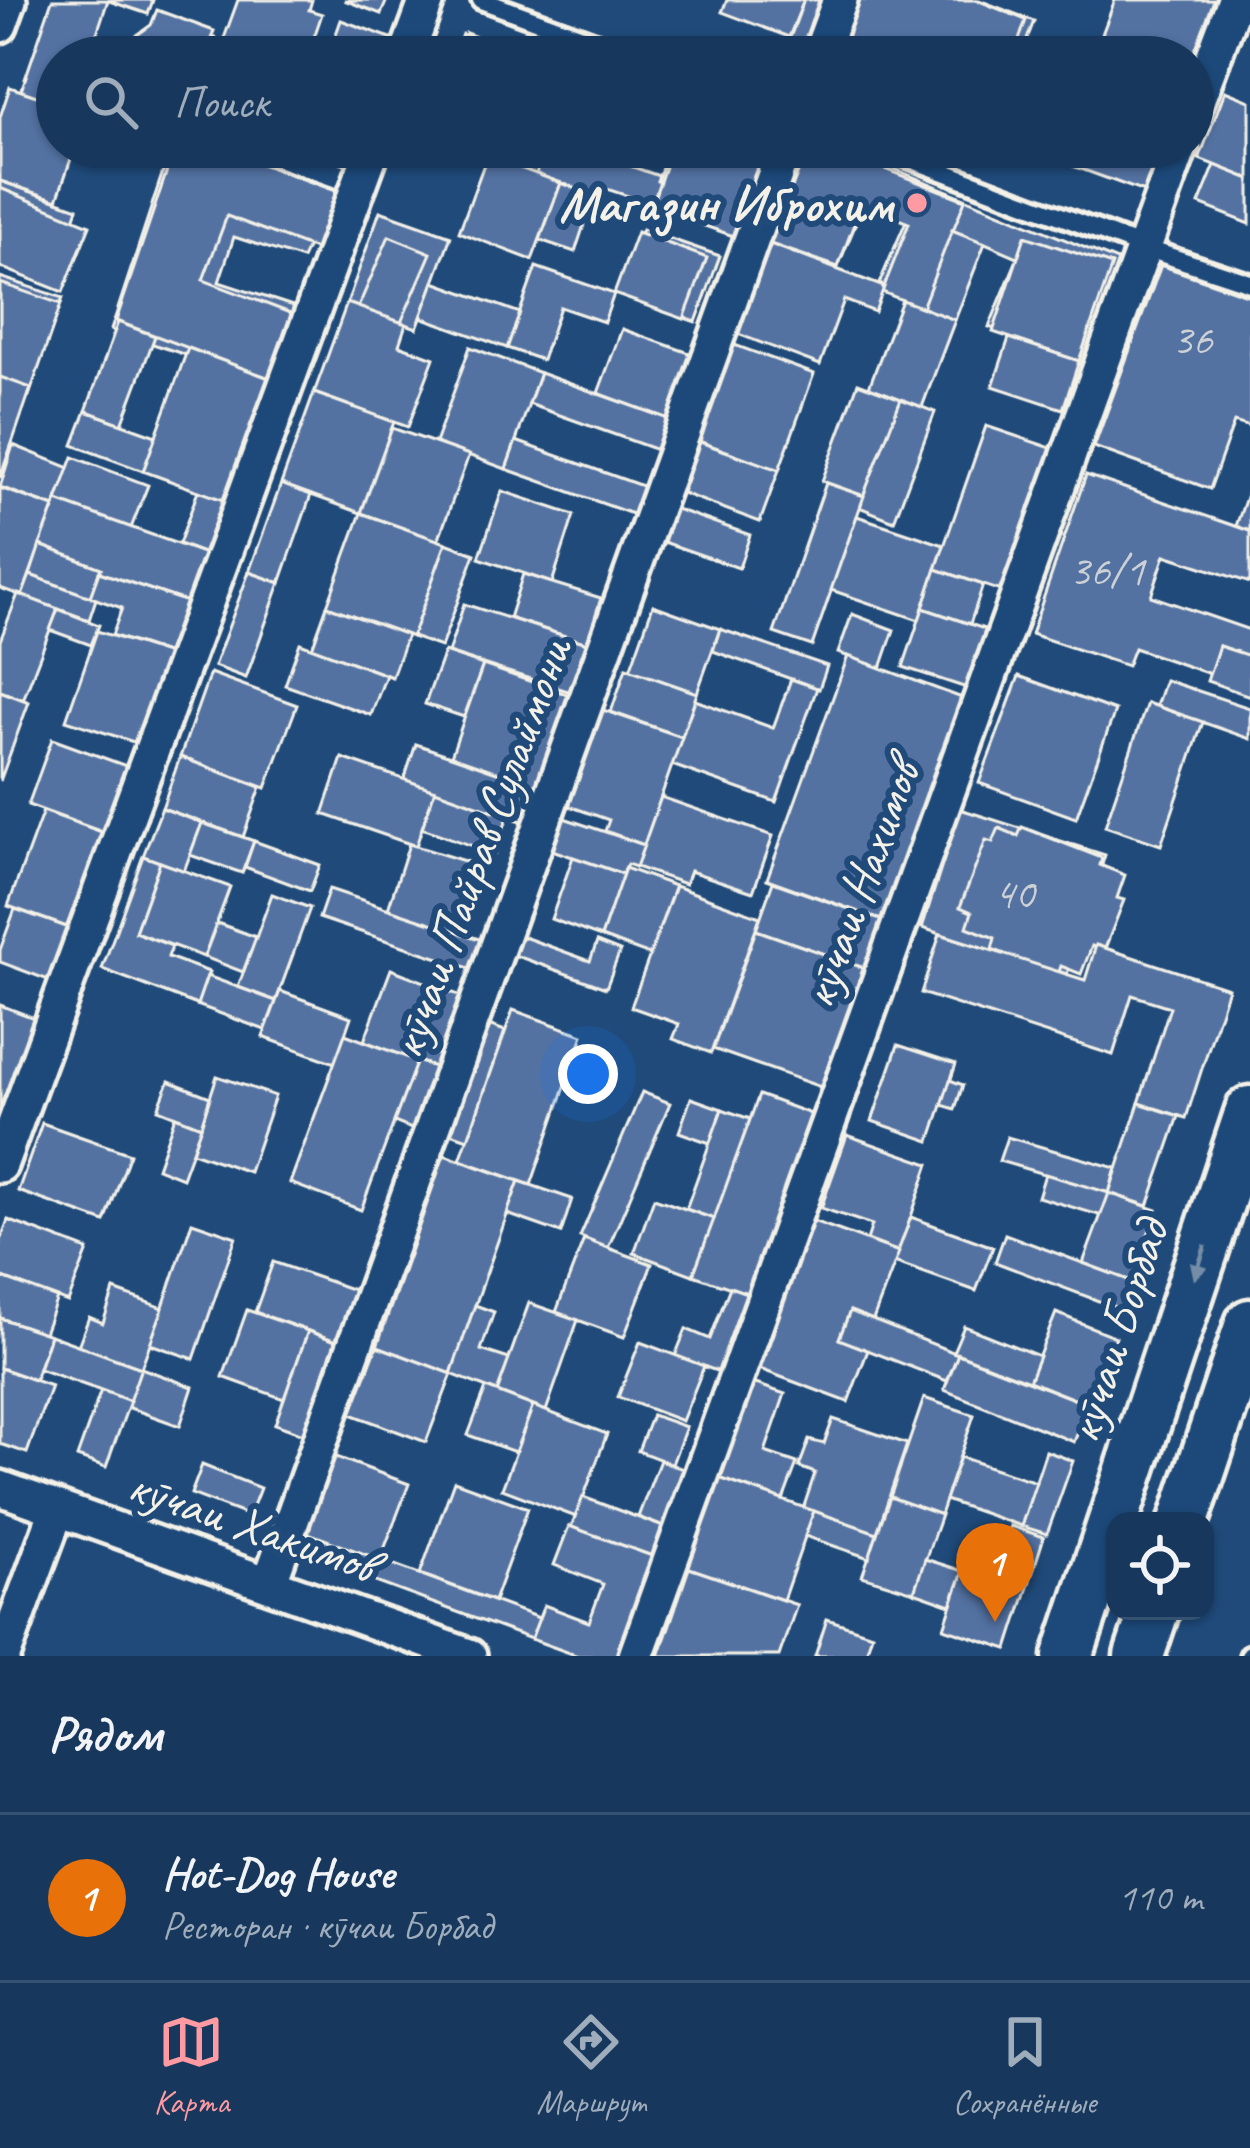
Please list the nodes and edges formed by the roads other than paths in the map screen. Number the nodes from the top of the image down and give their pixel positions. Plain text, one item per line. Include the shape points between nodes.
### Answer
1 (9, 0) edge
2 (427, 0) edge
3 (481, 0) edge
4 (840, 0) edge
5 (1234, 0) edge
6 (0, 25) edge
7 (414, 36) edge
8 (579, 36) edge
9 (827, 36) edge
10 (1214, 54) edge
11 (365, 168) edge
12 (777, 168) edge
13 (934, 168) edge
14 (1172, 168) edge
15 (1142, 247) junction
16 (1250, 283) edge
17 (1250, 1111) edge
18 (0, 1165) edge
19 (1250, 1324) edge
20 (0, 1488) edge
21 (57, 1510) junction
22 (1187, 1512) edge
23 (269, 1584) junction
24 (1151, 1620) edge
25 (3, 1656) edge
26 (469, 1656) edge
27 (636, 1656) edge
28 (1068, 1656) edge
29 (1139, 1656) edge

1 - 6 street
2 - 7 street
3 - 8 lane
4 - 9 street
5 - 10 street
11 - 18 street
12 - 23 street, кӯчаи Пайрав Сулаймони
13 - 15 lane
14 - 15 street, кӯчаи Нахимов
15 - 16 lane
15 - 27 street, кӯчаи Нахимов
17 -> 28 main road, кӯчаи Борбад
19 - 22 main road
20 - 21 street, кӯчаи Хакимов
21 - 23 street, кӯчаи Хакимов
21 - 25 street
23 - 26 street, кӯчаи Хакимов
24 - 29 main road

